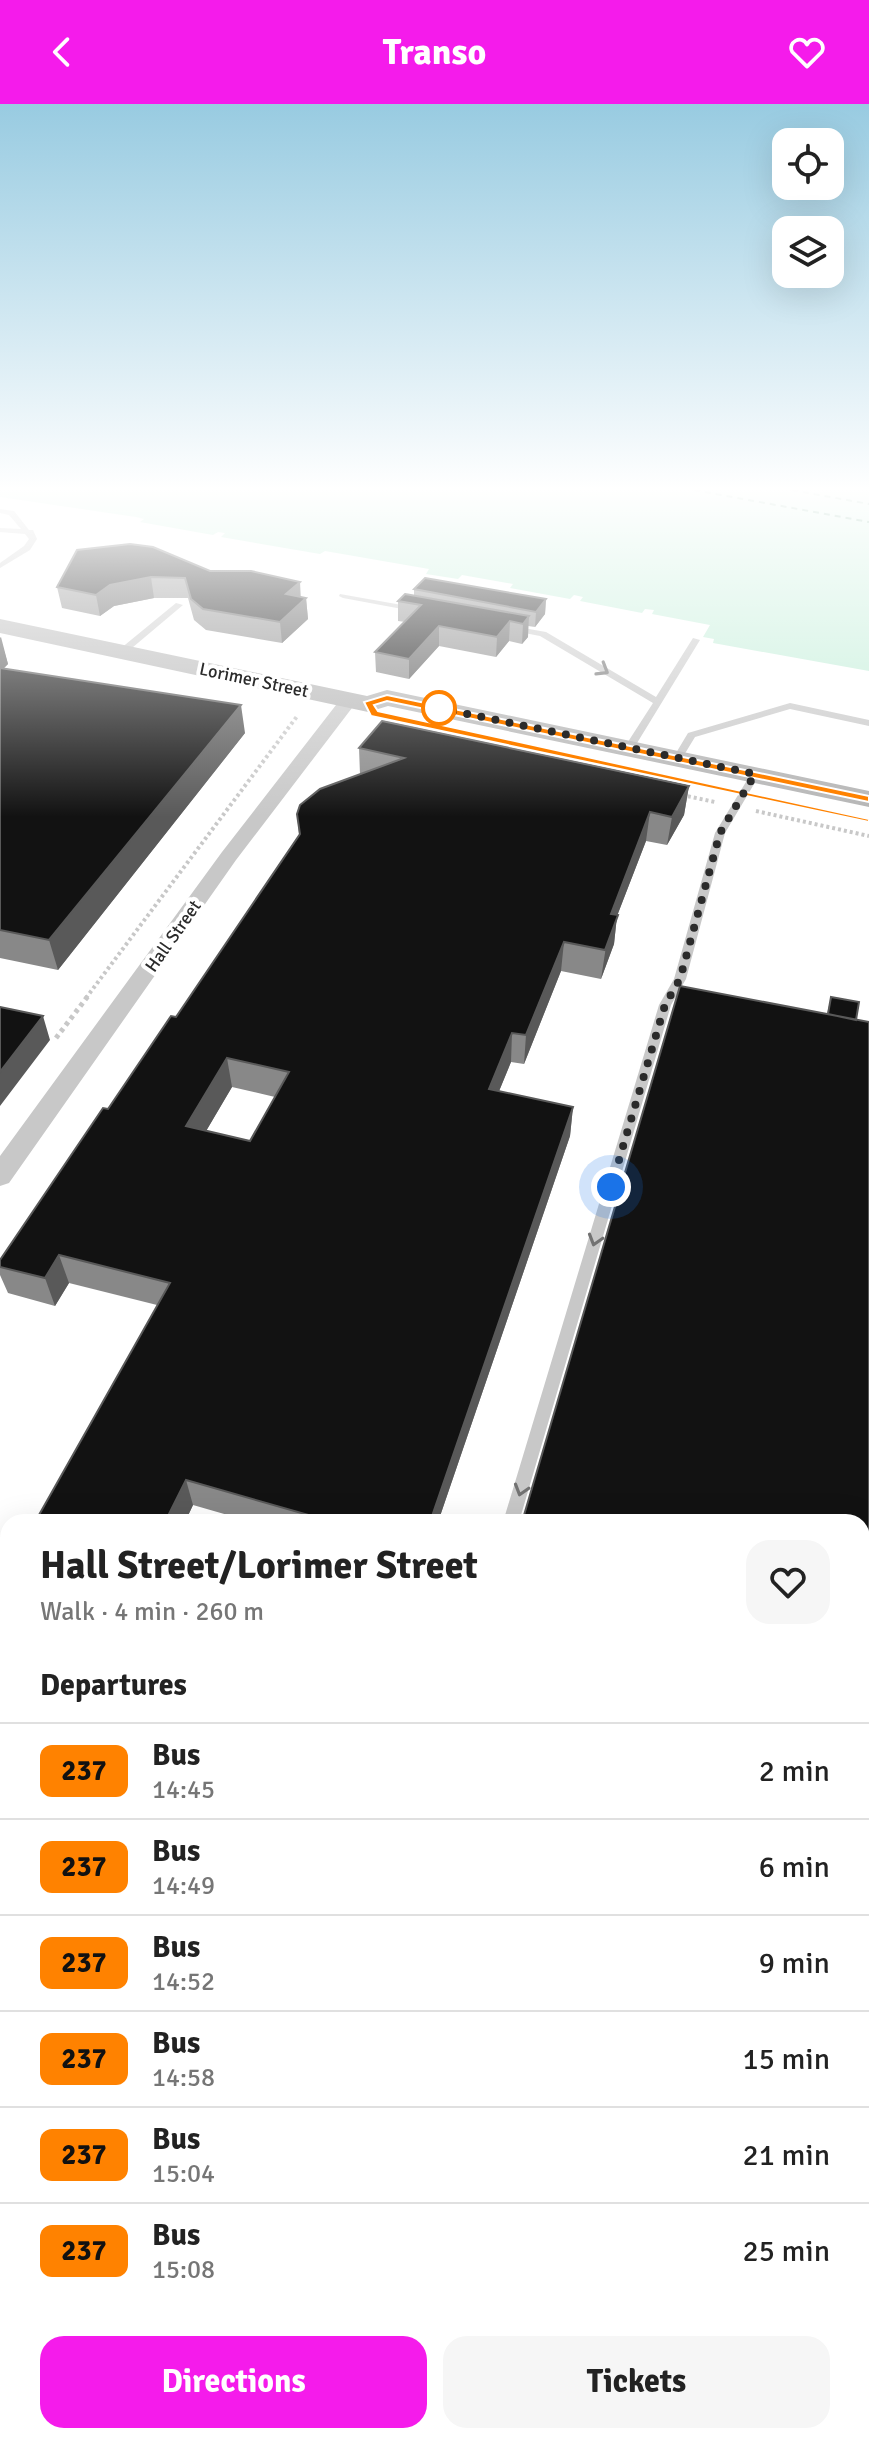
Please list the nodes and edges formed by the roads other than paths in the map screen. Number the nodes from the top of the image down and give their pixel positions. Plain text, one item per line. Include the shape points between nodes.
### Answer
1 (359, 599) edge
2 (179, 605) dead end
3 (420, 611) edge
4 (497, 625) edge
5 (0, 626) edge
6 (696, 640) dead end
7 (123, 651) junction
8 (358, 702) junction
9 (658, 702) junction
10 (869, 723) edge
11 (629, 748) junction
12 (678, 758) junction
13 (745, 791) junction
14 (869, 799) edge
15 (869, 819) edge
16 (0, 1176) edge
17 (513, 1514) edge

1 - 3 lane
2 - 7 lane
4 -> 9 lane via 543,634
5 - 7 main road, Lorimer Street
6 - 9 lane
7 - 8 main road, Lorimer Street
8 - 11 main road, Lorimer Street via 387,698
8 - 13 main road, Lorimer Street via 375,713
8 - 16 street, Hall Street via 229,856
9 - 11 lane
10 - 12 lane via 790,706 691,735
11 - 12 main road, Lorimer Street
12 - 13 main road, Lorimer Street
13 - 14 main road, Lorimer Street
13 - 15 main road, Lorimer Street
13 -> 17 lane via 720,833 672,1006

